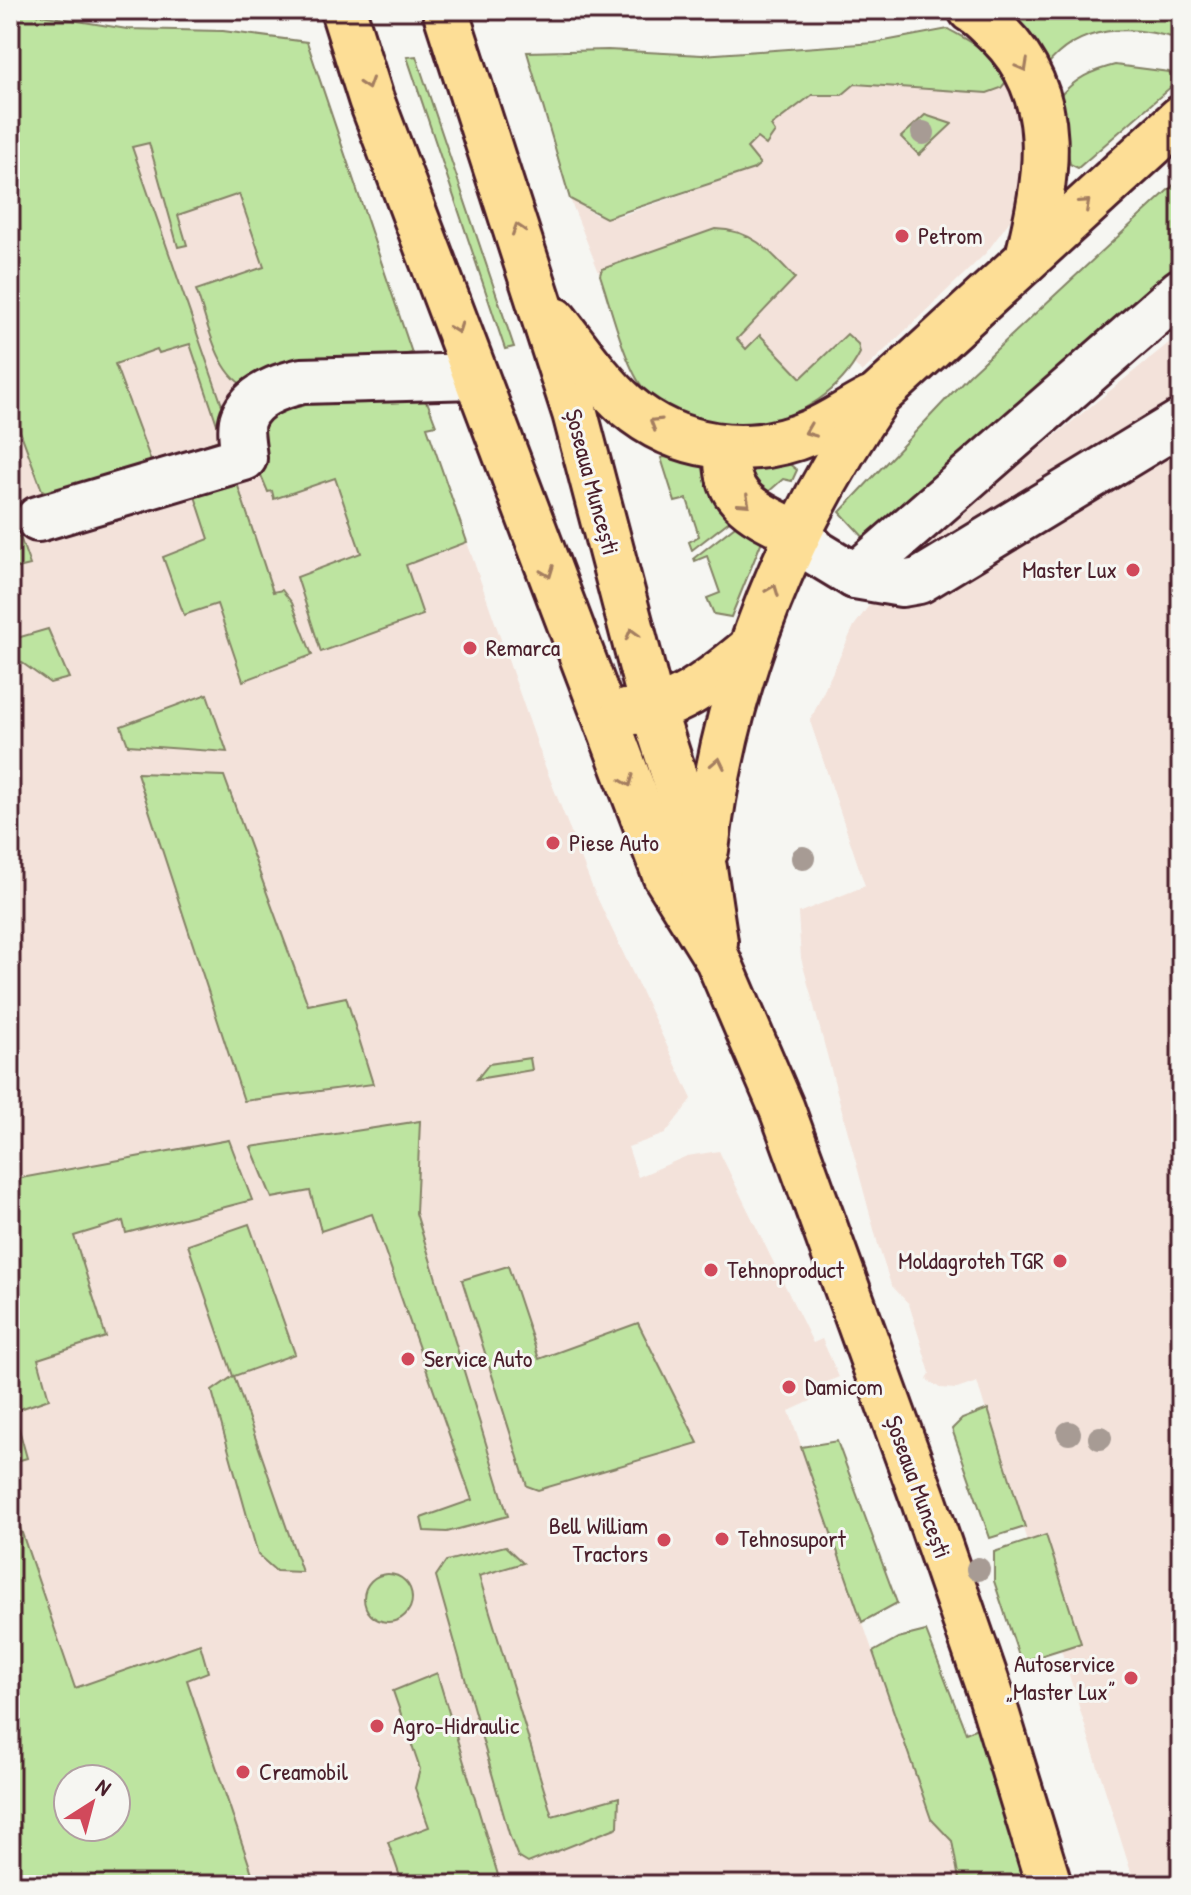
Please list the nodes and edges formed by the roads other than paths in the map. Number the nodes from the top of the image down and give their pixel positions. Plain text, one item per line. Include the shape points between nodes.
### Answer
1 (343, 10) edge
2 (445, 10) edge
3 (971, 10) edge
4 (1181, 118) edge
5 (1028, 257) junction
6 (1181, 291) edge
7 (542, 303) junction
8 (475, 376) junction
9 (879, 395) junction
10 (1181, 422) edge
11 (728, 448) junction
12 (38, 519) dead end
13 (797, 533) junction
14 (855, 576) junction
15 (751, 648) junction
16 (599, 708) junction
17 (653, 710) junction
18 (704, 868) junction
19 (718, 960) junction
20 (1049, 1885) edge

1 -> 8 main road, Șoseaua Muncești
7 -> 2 main road, Șoseaua Muncești
3 -> 5 main road via 1014,50 1036,91 1046,138 1044,189
5 -> 4 main road
5 - 9 main road
6 - 14 lane
11 -> 7 main road via 660,428 626,404
17 -> 7 main road, Șoseaua Muncești
8 - 12 lane via 281,385 258,398 242,419 244,458
8 -> 16 main road, Șoseaua Muncești
9 -> 11 main road via 810,433
9 - 13 main road via 843,447
10 - 14 lane via 919,581 902,584
11 -> 13 main road via 728,481 737,496
13 - 14 lane via 825,559
15 -> 13 main road
15 - 17 main road via 696,689
18 -> 15 main road via 725,730
16 - 17 main road
16 -> 19 main road, Șoseaua Muncești via 665,875
17 - 18 main road, Șoseaua Muncești
18 - 19 main road, Șoseaua Muncești
19 - 20 main road, Șoseaua Muncești via 782,1109 910,1460

